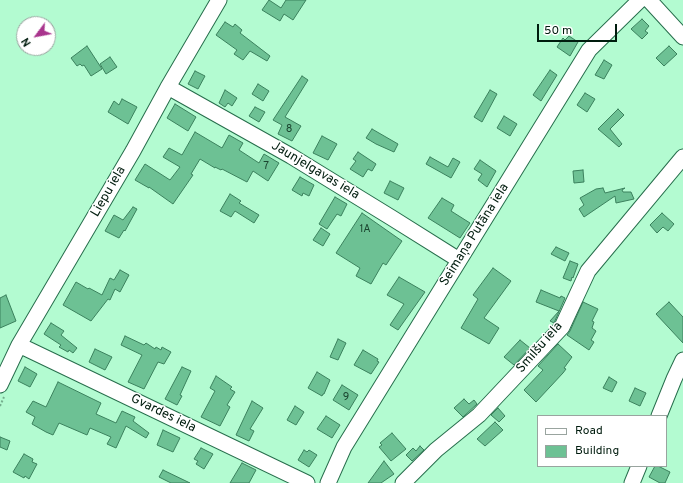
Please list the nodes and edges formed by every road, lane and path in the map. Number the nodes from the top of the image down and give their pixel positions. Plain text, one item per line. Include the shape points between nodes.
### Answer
1 (640, 0) edge
2 (649, 0) edge
3 (216, 2) edge
4 (683, 37) edge
5 (168, 87) junction
6 (683, 157) edge
7 (459, 260) junction
8 (20, 345) junction
9 (683, 360) edge
10 (678, 383) edge
11 (0, 385) edge
12 (660, 415) edge
13 (639, 467) edge
14 (308, 483) edge
15 (328, 483) edge
16 (403, 483) edge
17 (632, 483) edge

1 - 7 street, Seimaņa Putāna iela via 589,50
2 - 4 street
3 - 5 street, Liepu iela
5 - 7 street, Jaunjelgavas iela via 291,156
5 - 8 street, Liepu iela
6 - 16 street, Smilšu iela via 588,271 562,327 479,415 436,450
7 - 15 street, Seimaņa Putāna iela via 344,447
8 - 11 street, Liepu iela
8 - 14 street, Gvardes iela
9 - 10 street
10 - 12 street
13 - 17 street

